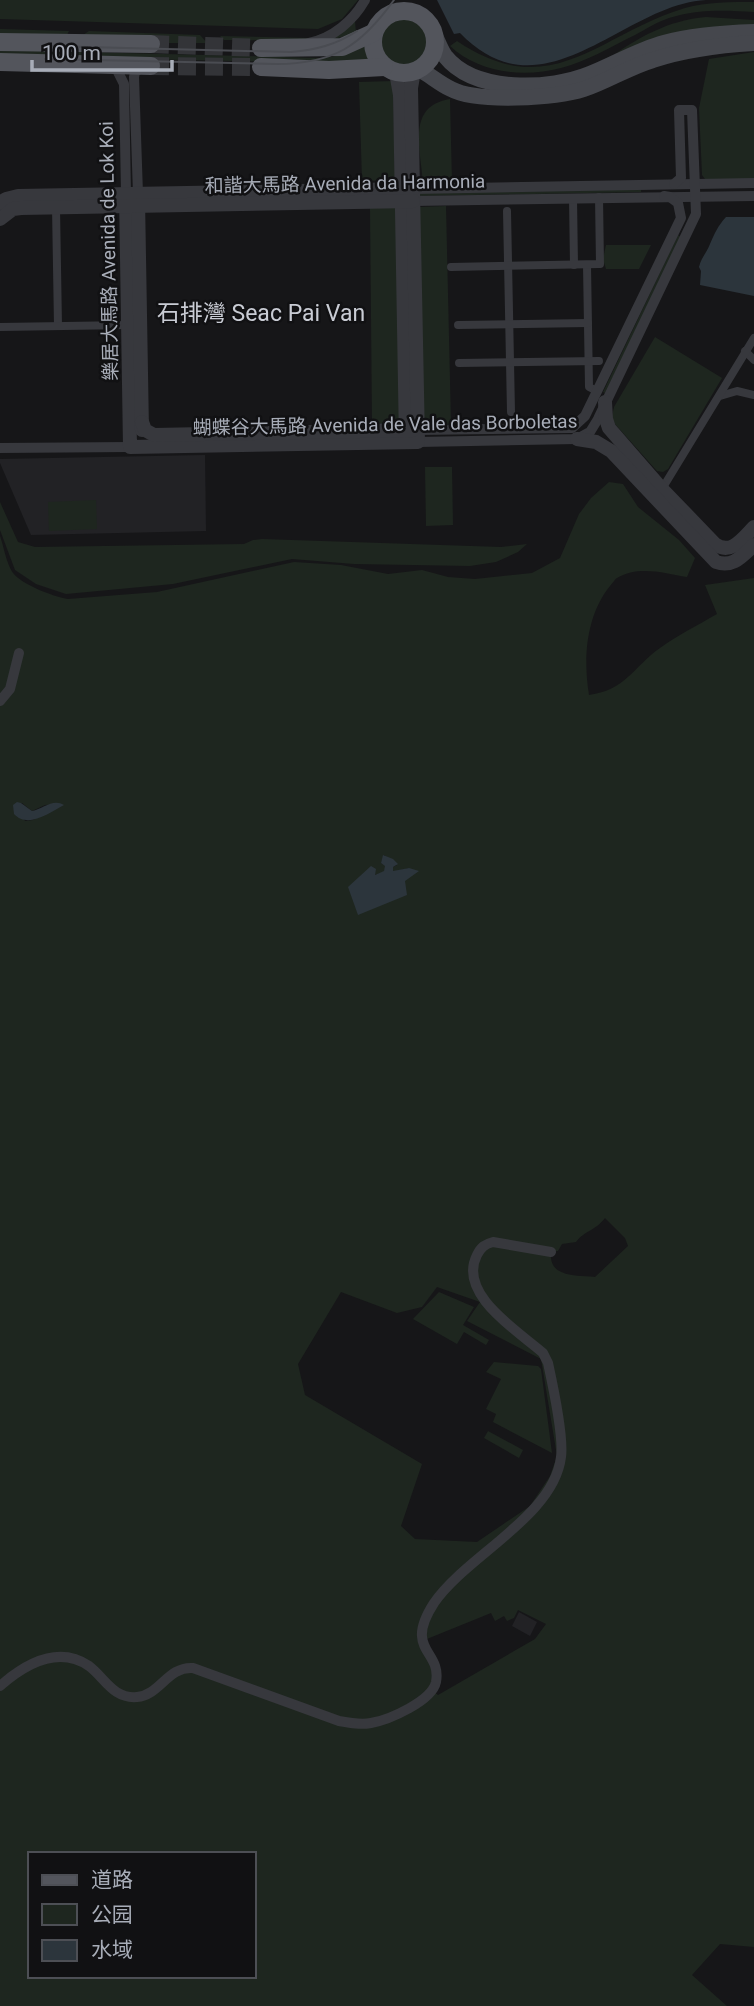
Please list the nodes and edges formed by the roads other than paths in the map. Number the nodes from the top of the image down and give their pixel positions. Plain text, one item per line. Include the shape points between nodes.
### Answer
1 (365, 0) edge
2 (418, 0) edge
3 (389, 8) edge
4 (430, 26) junction
5 (754, 32) edge
6 (373, 33) junction
7 (0, 42) edge
8 (754, 43) edge
9 (151, 44) tunnel mouth
10 (261, 48) tunnel mouth
11 (286, 48) junction
12 (0, 62) edge
13 (105, 65) junction
14 (148, 66) joint
15 (261, 67) tunnel mouth
16 (388, 69) junction
17 (417, 70) junction
18 (754, 183) edge
19 (674, 184) junction
20 (694, 190) junction
21 (407, 195) junction
22 (718, 195) junction
23 (664, 196) junction
24 (754, 196) edge
25 (598, 197) junction
26 (573, 198) junction
27 (132, 200) junction
28 (0, 204) edge
29 (56, 207) junction
30 (508, 211) dead end
31 (696, 214) junction
32 (0, 219) edge
33 (574, 265) junction
34 (587, 265) junction
35 (508, 266) junction
36 (451, 267) dead end
37 (588, 323) junction
38 (509, 324) junction
39 (128, 325) junction
40 (458, 325) dead end
41 (58, 326) junction
42 (0, 327) edge
43 (754, 338) edge
44 (745, 351) junction
45 (754, 360) edge
46 (589, 361) junction
47 (599, 361) dead end
48 (510, 362) junction
49 (459, 363) dead end
50 (754, 395) edge
51 (720, 396) junction
52 (601, 397) junction
53 (511, 412) dead end
54 (142, 422) junction
55 (412, 436) junction
56 (577, 439) junction
57 (136, 447) junction
58 (0, 449) edge
59 (662, 489) junction
60 (754, 527) edge
61 (754, 545) edge
62 (19, 653) dead end
63 (0, 701) edge
64 (551, 1252) dead end
65 (0, 1686) edge

1 - 11 street via 334,33
2 - 4 main road
3 - 4 main road via 420,15
3 - 6 main road
4 - 5 main road via 445,55 461,69 479,78 521,86 576,79 684,38
4 - 17 main road via 434,49
6 - 11 main road via 342,47
6 - 16 main road via 375,56
7 - 9 main road
8 - 17 main road via 681,52 586,89 541,97 453,91
10 - 11 main road
12 - 13 main road
13 - 14 main road
13 - 27 street, 樂居大馬路 Avenida de Lok Koi via 117,70 124,84
14 - 27 street, 樂居大馬路 Avenida de Lok Koi via 134,77
15 - 16 main road
16 - 17 main road
16 - 21 street via 397,78 400,95
17 - 21 street via 411,88
18 - 20 street, 和諧大馬路 Avenida da Harmonia
19 - 20 street, 和諧大馬路 Avenida da Harmonia
19 - 20 street via 681,178 679,110 692,110
19 - 21 street, 和諧大馬路 Avenida da Harmonia
20 - 22 street, 和諧大馬路 Avenida da Harmonia
20 - 23 street, 和諧大馬路 Avenida da Harmonia
20 - 31 street
21 - 26 street, 和諧大馬路 Avenida da Harmonia
21 - 27 street, 和諧大馬路 Avenida da Harmonia
21 - 55 street
22 - 24 street, 和諧大馬路 Avenida da Harmonia
22 - 31 street
23 - 25 street, 和諧大馬路 Avenida da Harmonia
23 - 52 street via 678,203 681,218
25 - 26 street, 和諧大馬路 Avenida da Harmonia
25 - 34 street via 600,264
26 - 33 street
27 - 28 street, 和諧大馬路 Avenida da Harmonia via 18,196
27 - 29 street, 和諧大馬路 Avenida da Harmonia
27 - 39 street, 樂居大馬路 Avenida de Lok Koi
27 - 54 street, 樂居大馬路 Avenida de Lok Koi
29 - 32 street, 和諧大馬路 Avenida da Harmonia via 13,209
29 - 41 street
30 - 35 street
31 - 52 street
33 - 34 street
33 - 35 street
34 - 37 street
35 - 36 street
35 - 38 street
37 - 38 street
37 - 46 street
38 - 40 street
38 - 48 street
39 - 41 street
39 - 57 street, 樂居大馬路 Avenida de Lok Koi
41 - 42 street
43 - 44 street
44 - 45 street
44 - 51 street
46 - 47 street
46 - 48 street
46 - 52 street via 589,387
48 - 49 street
48 - 53 street
50 - 51 street via 737,391
51 - 59 street
52 - 55 street, 蝴蝶谷大馬路 Avenida de Vale das Borboletas via 572,428
52 - 56 street via 593,429
52 - 59 street, 蝴蝶谷大馬路 Avenida de Vale das Borboletas via 609,428
54 - 55 street, 蝴蝶谷大馬路 Avenida de Vale das Borboletas via 146,432 154,435
54 - 57 street, 樂居大馬路 Avenida de Lok Koi
55 - 56 street, 蝴蝶谷大馬路 Avenida de Vale das Borboletas
55 - 57 street, 蝴蝶谷大馬路 Avenida de Vale das Borboletas
56 - 61 street, 蝴蝶谷大馬路 Avenida de Vale das Borboletas via 611,451 718,563 739,560
57 - 58 street, 蝴蝶谷大馬路 Avenida de Vale das Borboletas
59 - 60 street, 蝴蝶谷大馬路 Avenida de Vale das Borboletas via 721,549 734,547
62 - 63 street via 8,694
64 - 65 street via 493,1242 484,1245 474,1260 479,1295 543,1353 548,1363 561,1457 553,1483 536,1507 444,1589 428,1612 422,1641 436,1684 427,1698 388,1718 356,1724 193,1668 173,1672 147,1695 126,1697 89,1667 69,1658 51,1657

